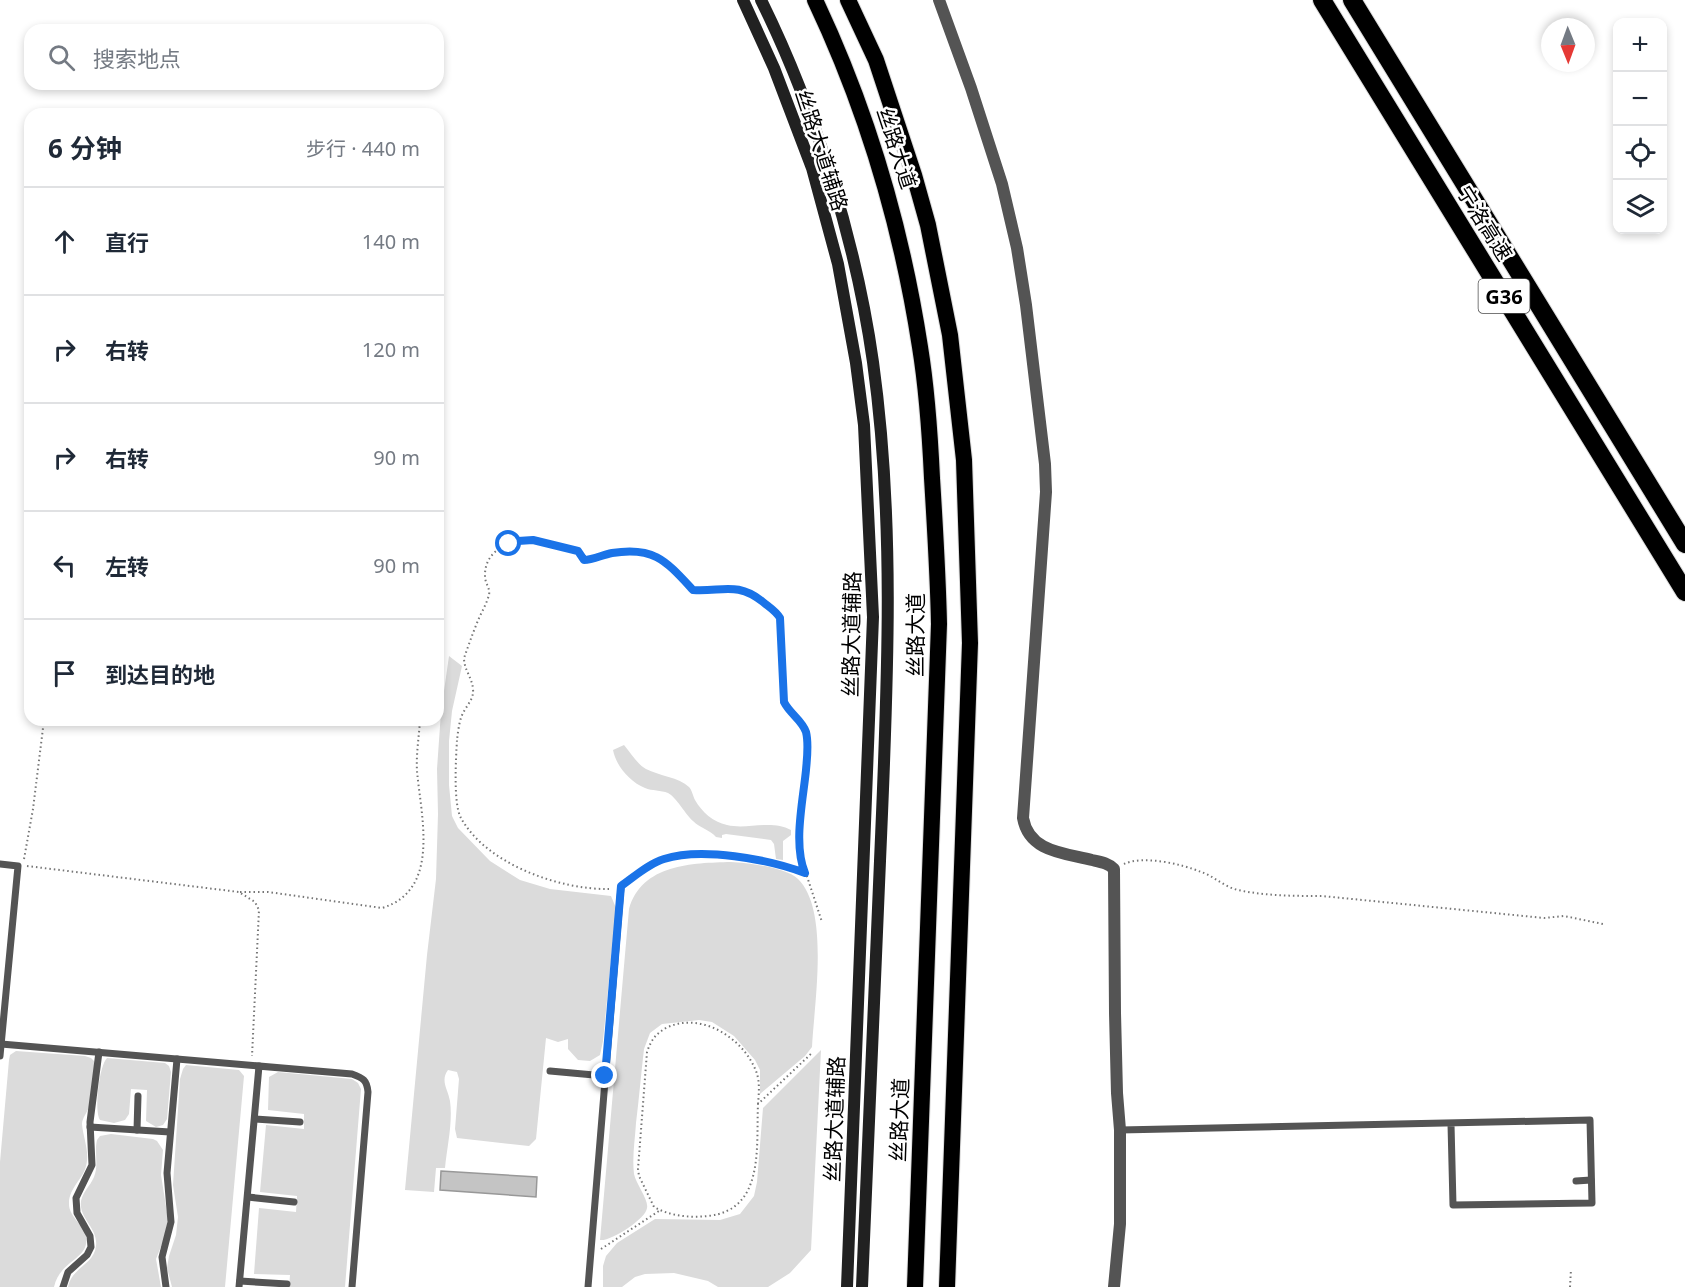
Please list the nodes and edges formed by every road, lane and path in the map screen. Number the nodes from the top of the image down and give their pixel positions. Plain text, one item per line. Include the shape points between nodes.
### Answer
1 (743, 0) edge
2 (760, 0) edge
3 (815, 0) edge
4 (849, 0) edge
5 (939, 0) edge
6 (1322, 0) edge
7 (1352, 0) edge
8 (1685, 544) edge
9 (1685, 592) edge
10 (43, 726) edge
11 (420, 726) edge
12 (0, 864) edge
13 (18, 866) junction
14 (1114, 869) junction
15 (805, 873) junction
16 (621, 886) junction
17 (234, 892) junction
18 (822, 922) dead end
19 (1602, 924) dead end
20 (1, 1044) edge
21 (99, 1052) junction
22 (813, 1052) dead end
23 (0, 1056) edge
24 (177, 1059) junction
25 (255, 1066) junction
26 (550, 1071) dead end
27 (605, 1076) junction
28 (138, 1096) dead end
29 (758, 1104) junction
30 (255, 1119) junction
31 (300, 1122) dead end
32 (1451, 1124) junction
33 (90, 1127) junction
34 (136, 1130) junction
35 (1120, 1130) junction
36 (171, 1132) junction
37 (1591, 1180) junction
38 (1576, 1181) dead end
39 (248, 1197) junction
40 (294, 1202) dead end
41 (660, 1210) junction
42 (591, 1255) junction
43 (1571, 1269) dead end
44 (240, 1284) edge
45 (286, 1284) dead end
46 (63, 1287) edge
47 (166, 1287) edge
48 (352, 1287) edge
49 (588, 1287) edge
50 (847, 1287) edge
51 (862, 1287) edge
52 (915, 1287) edge
53 (947, 1287) edge
54 (1114, 1287) edge
55 (1570, 1287) edge

1 - 50 main road, 丝路大道辅路 via 812,168 838,264 864,425 873,641
2 - 51 main road, 丝路大道辅路 via 816,133 854,262 873,360 883,453 888,640
3 - 52 highway, 丝路大道 via 847,71 895,218 921,348 930,435 939,635
4 - 53 highway, 丝路大道 via 876,60 928,225 950,335 964,460 970,643
5 - 14 street via 998,173 1014,237 1045,464 1025,830 1044,848 1105,863
6 - 9 highway, 宁洛高速 / G36
7 - 8 highway, 宁洛高速 / G36
10 - 13 path via 27,851
11 - 17 path via 417,767 423,855 420,870 397,904 382,908 268,892
12 - 13 lane
13 - 17 path
13 - 20 lane
14 - 19 path via 1144,859 1200,871 1241,891 1544,918 1564,916
14 - 35 street
15 - 16 path via 770,861 681,856 654,863
15 - 16 path via 799,852 808,750 802,723 784,702 782,629 777,613 741,589 693,590 672,566 643,552 612,553 584,560 578,551 568,548 533,540 518,541 492,555 485,575 490,594 464,658 464,669 473,688 457,737 460,817 477,838 517,868 556,882 603,889
15 - 18 path
16 - 27 lane
17 - 25 path via 250,898 259,910
20 - 21 lane
20 - 23 lane
21 - 24 lane
21 - 33 lane
22 - 29 path
24 - 25 lane
24 - 36 lane
25 - 30 lane
25 - 48 lane via 352,1074 366,1081
26 - 27 lane
27 - 42 lane
28 - 34 lane
29 - 41 path via 752,1185 738,1205 722,1214 702,1217
29 - 41 path via 756,1070 724,1034 692,1023 674,1025 657,1033 647,1052 638,1158 639,1176 651,1202
30 - 31 lane
30 - 39 lane
32 - 35 lane
32 - 37 lane via 1590,1120
32 - 37 lane via 1453,1205 1592,1203
33 - 34 lane
33 - 46 lane via 92,1165 76,1203 91,1247 68,1272
34 - 36 lane
35 - 54 street via 1120,1224
36 - 47 lane via 167,1173 171,1222 162,1257
37 - 38 lane
39 - 40 lane
39 - 44 lane
41 - 42 path
42 - 49 lane
43 - 55 path
44 - 45 lane

